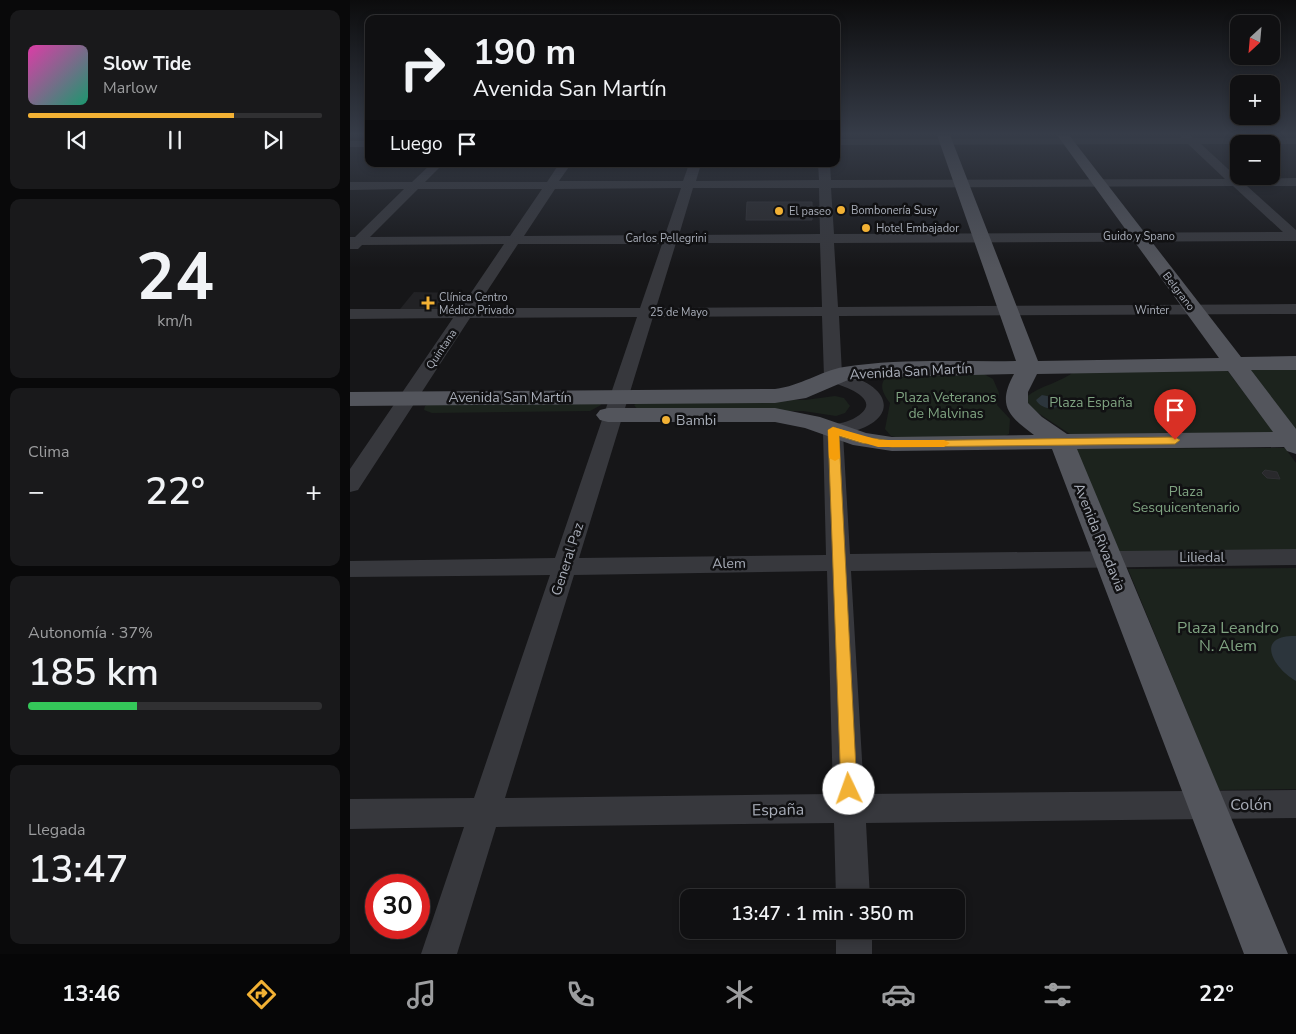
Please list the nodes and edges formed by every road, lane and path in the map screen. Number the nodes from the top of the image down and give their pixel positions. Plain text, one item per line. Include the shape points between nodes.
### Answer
1 (421, 180) edge
2 (555, 180) edge
3 (627, 180) edge
4 (690, 180) edge
5 (765, 180) edge
6 (825, 180) edge
7 (960, 180) edge
8 (1096, 180) edge
9 (1098, 182) junction
10 (1230, 182) edge
11 (1280, 182) edge
12 (1296, 182) edge
13 (961, 183) junction
14 (825, 184) junction
15 (1238, 185) edge
16 (350, 186) edge
17 (414, 186) junction
18 (551, 186) junction
19 (981, 236) junction
20 (1138, 236) junction
21 (827, 237) junction
22 (1296, 237) edge
23 (671, 238) junction
24 (514, 240) junction
25 (353, 243) edge
26 (1192, 309) junction
27 (1296, 309) edge
28 (1008, 310) junction
29 (830, 312) junction
30 (647, 313) junction
31 (350, 314) edge
32 (465, 314) junction
33 (1233, 363) junction
34 (1296, 363) edge
35 (1029, 367) junction
36 (833, 377) junction
37 (350, 398) edge
38 (617, 406) junction
39 (402, 407) junction
40 (350, 417) edge
41 (833, 430) junction
42 (1294, 441) edge
43 (1062, 442) junction
44 (350, 485) edge
45 (1296, 557) edge
46 (1108, 558) junction
47 (839, 562) junction
48 (565, 566) junction
49 (350, 569) edge
50 (1206, 804) junction
51 (1296, 804) edge
52 (850, 808) junction
53 (485, 812) junction
54 (350, 814) edge
55 (853, 889) edge
56 (854, 939) edge
57 (439, 954) edge
58 (854, 954) edge
59 (1266, 954) edge

1 - 17 street
2 - 18 street, Quintana
3 - 18 street
4 - 23 street, General Paz
5 - 14 street
6 - 14 street
7 - 13 main road
8 - 9 main road, Belgrano
9 - 10 street
9 - 13 street
9 - 20 main road, Belgrano
11 - 12 street
13 - 14 street
13 - 19 main road
14 - 21 street
15 - 22 street
16 - 17 street
17 - 18 street
17 - 25 street
18 - 24 street, Quintana
19 - 20 street, Guido y Spano
19 - 21 street, Carlos Pellegrini
19 - 28 main road
20 - 22 street, Guido y Spano
20 - 26 main road, Belgrano
21 - 23 street, Carlos Pellegrini
21 - 29 street
23 - 24 street, Carlos Pellegrini
23 - 30 street, General Paz
24 - 25 street, Carlos Pellegrini
24 - 32 street, Quintana
26 - 27 street, Winter
26 - 28 street, Winter
26 - 33 main road, Belgrano
28 - 29 street, 25 de Mayo
28 - 35 main road
29 - 30 street, 25 de Mayo
29 - 36 street
30 - 32 street, 25 de Mayo
30 - 38 street, General Paz
31 - 32 street, 25 de Mayo
32 - 39 street, Quintana
33 - 34 main road, Avenida San Martín
33 - 35 main road, Avenida San Martín
33 - 42 main road, Belgrano
35 - 36 main road, Avenida San Martín via 889,370
35 - 43 main road via 1016,397 1019,408 1030,420
36 - 38 main road, Avenida San Martín via 798,393
36 - 41 street via 866,387 872,394 875,407 871,416 859,424
37 - 39 main road, Avenida San Martín
38 - 39 main road, Avenida San Martín
38 - 41 main road, Avenida San Martín via 775,415
38 - 48 street, General Paz
39 - 40 main road, Avenida San Martín
39 - 44 street, Quintana
41 - 43 main road, Avenida San Martín via 878,443
41 - 47 street
42 - 43 main road, Avenida San Martín
43 - 46 main road, Avenida Rivadavia
45 - 46 street, Liliedal
46 - 47 street, Alem
46 - 50 main road, Avenida Rivadavia
47 - 48 street, Alem
47 - 52 street
48 - 49 street, Alem
48 - 53 street, General Paz
50 - 51 street, Colón
50 - 52 street, España
50 - 59 main road, Avenida Rivadavia
52 - 53 street, España
52 - 55 street
53 - 54 street, España
53 - 57 street, General Paz
56 - 58 street

